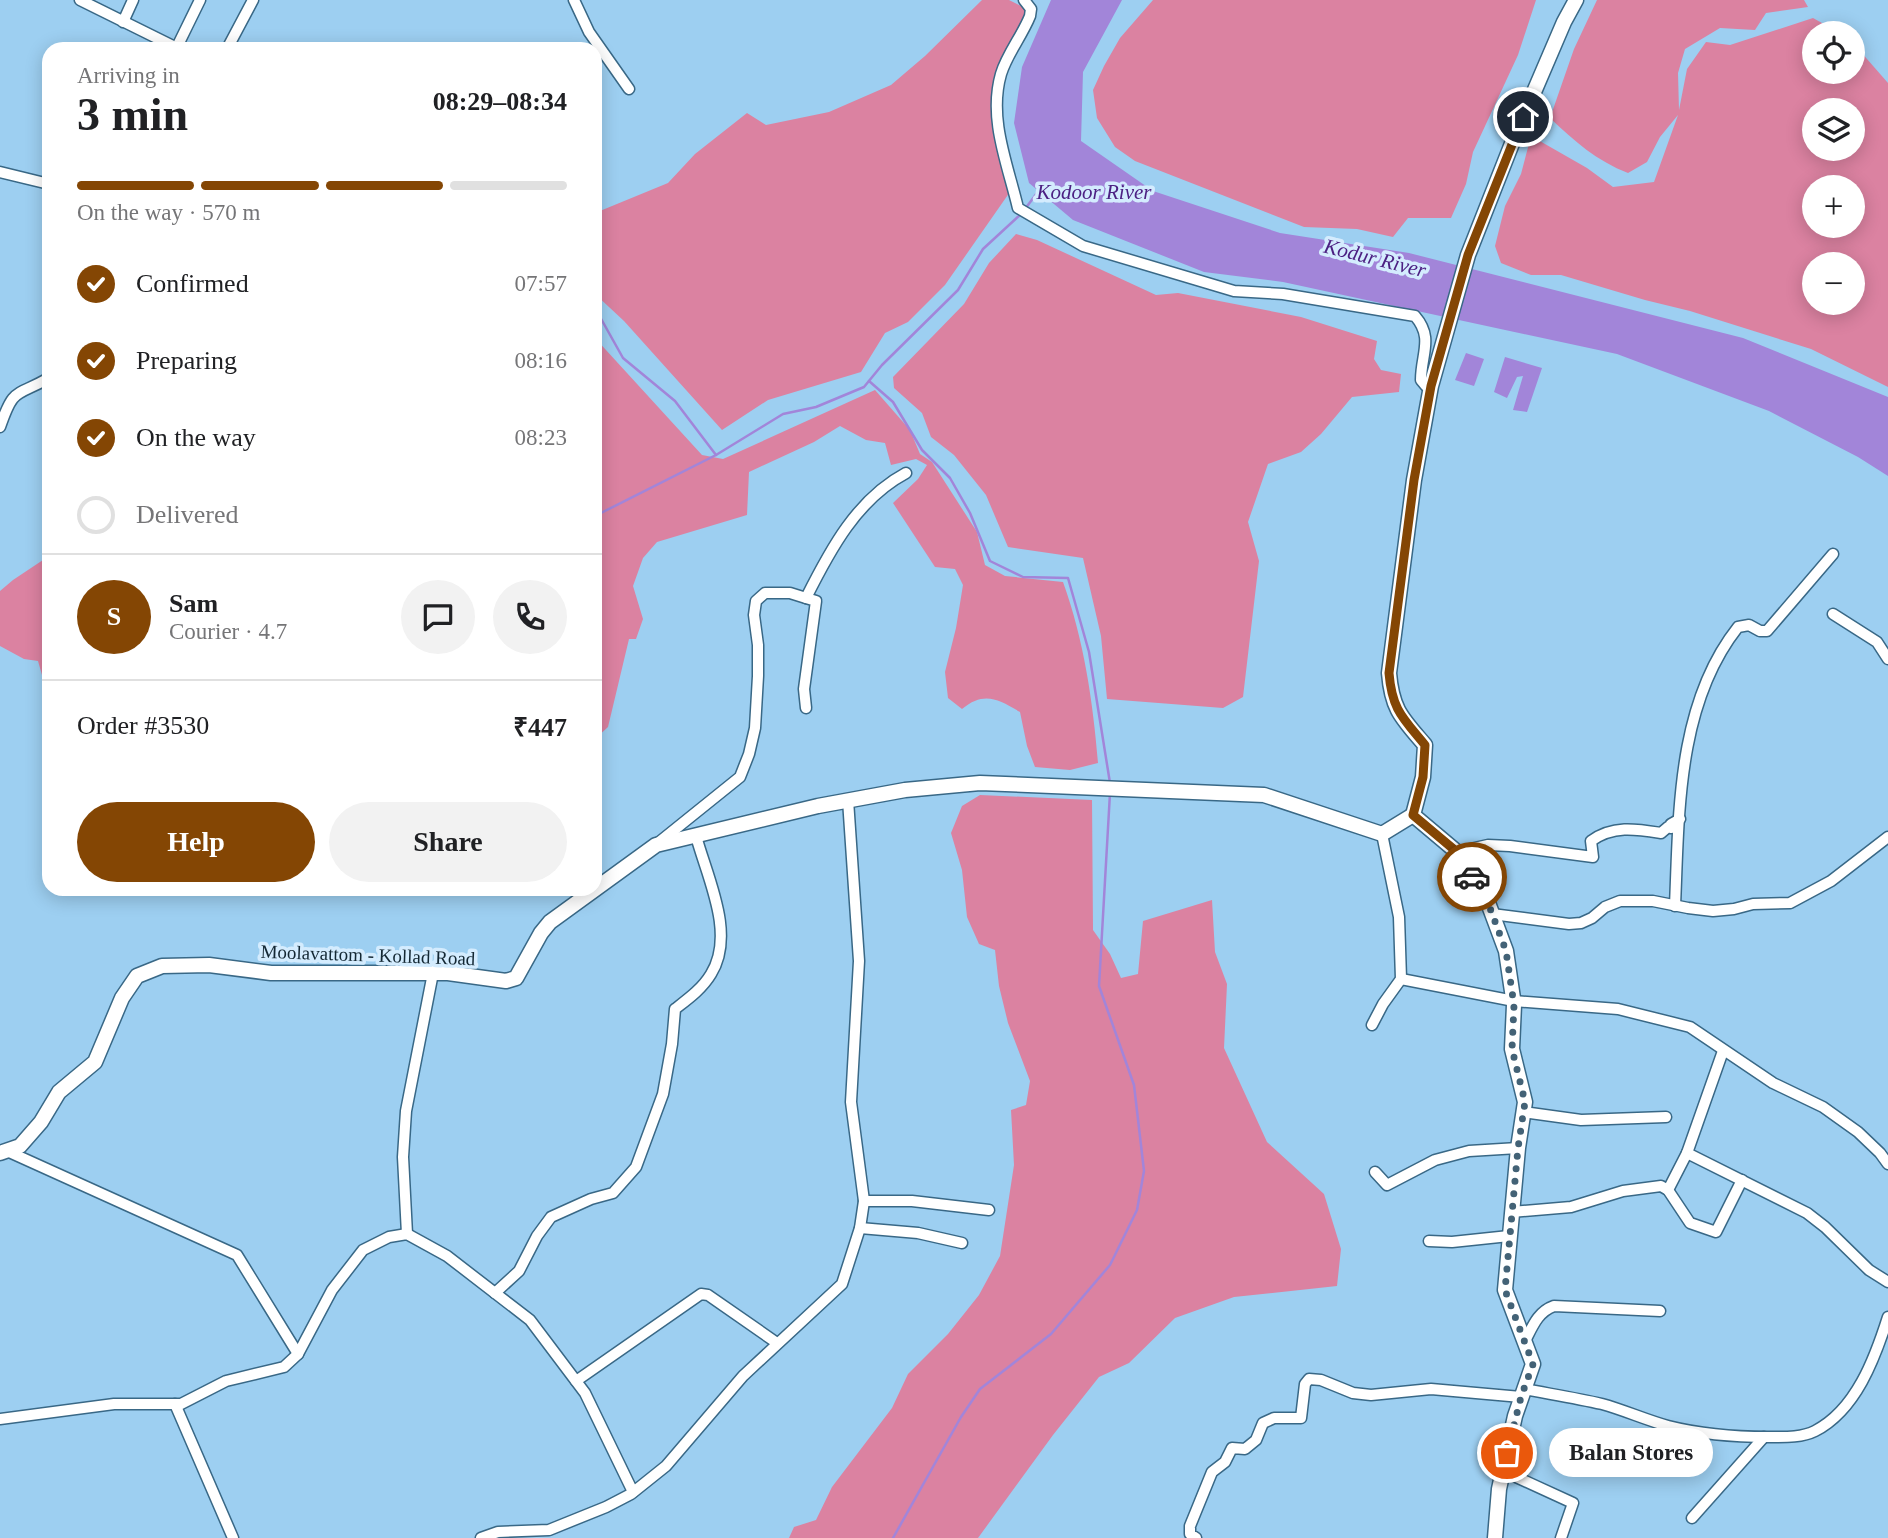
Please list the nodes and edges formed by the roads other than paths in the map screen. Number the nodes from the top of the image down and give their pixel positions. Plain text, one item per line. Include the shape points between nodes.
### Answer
1 (80, 0) edge
2 (133, 0) edge
3 (200, 0) edge
4 (253, 0) edge
5 (574, 0) edge
6 (1024, 0) edge
7 (1576, 0) edge
8 (123, 22) junction
9 (163, 42) edge
10 (180, 42) edge
11 (231, 42) edge
12 (596, 42) edge
13 (602, 51) edge
14 (629, 89) dead end
15 (0, 172) edge
16 (42, 182) edge
17 (42, 383) edge
18 (1431, 386) junction
19 (0, 427) edge
20 (906, 473) dead end
21 (1833, 554) dead end
22 (806, 598) junction
23 (1833, 614) dead end
24 (1888, 659) edge
25 (806, 708) dead end
26 (848, 800) junction
27 (1413, 815) junction
28 (1679, 819) junction
29 (1382, 834) junction
30 (696, 836) junction
31 (1888, 837) edge
32 (656, 845) junction
33 (1457, 852) junction
34 (602, 884) edge
35 (586, 896) edge
36 (1675, 906) junction
37 (1492, 914) junction
38 (433, 973) junction
39 (1401, 979) junction
40 (1514, 1000) junction
41 (1373, 1025) dead end
42 (1723, 1051) junction
43 (1523, 1112) junction
44 (1666, 1117) dead end
45 (1518, 1148) junction
46 (4, 1152) edge
47 (1687, 1153) junction
48 (1888, 1164) edge
49 (1375, 1172) dead end
50 (1742, 1180) junction
51 (1668, 1190) junction
52 (864, 1200) junction
53 (989, 1210) dead end
54 (1511, 1212) junction
55 (860, 1228) junction
56 (407, 1234) junction
57 (1509, 1236) junction
58 (1429, 1241) dead end
59 (962, 1243) dead end
60 (1888, 1282) edge
61 (495, 1293) junction
62 (1660, 1311) dead end
63 (1888, 1317) edge
64 (777, 1343) junction
65 (1524, 1343) junction
66 (299, 1354) junction
67 (576, 1381) junction
68 (1522, 1393) junction
69 (175, 1405) junction
70 (0, 1419) edge
71 (1764, 1437) junction
72 (1503, 1471) junction
73 (633, 1492) junction
74 (1692, 1518) dead end
75 (1191, 1537) edge
76 (233, 1538) edge
77 (481, 1538) edge
78 (1495, 1538) edge
79 (1561, 1538) edge

1 - 8 street
2 - 8 street
3 - 10 street
4 - 11 street
5 - 12 street
6 - 18 street via 1030,16 1002,72 997,102 1001,147 1018,208 1083,246 1234,291 1283,294 1415,316 1427,338 1421,380
7 - 18 main road via 1468,255
8 - 9 street
13 - 14 street
15 - 16 street
17 - 19 street via 14,396
18 - 27 main road via 1389,673 1396,711 1425,745
20 - 22 street via 871,499 840,535
21 - 28 street via 1767,631 1741,625 1723,650 1704,686 1693,722
22 - 25 street via 816,601 803,689
22 - 32 street via 765,593 756,601 755,728 740,776
23 - 24 street via 1877,642
26 - 29 main road, Moolavattom - Kollad Road via 980,783 1264,795
26 - 30 main road, Moolavattom - Kollad Road
26 - 52 street via 859,961 851,1102
27 - 29 main road
27 - 33 main road
28 - 33 street via 1661,833 1635,828 1603,832 1591,841 1593,857 1488,845
28 - 36 street
29 - 39 street via 1399,917
30 - 32 main road, Moolavattom - Kollad Road
30 - 61 street via 716,896 721,946 711,974 675,1009 663,1094 636,1167 613,1193 551,1217 519,1271
31 - 36 street via 1831,881 1790,904 1713,911
32 - 34 main road, Moolavattom - Kollad Road
33 - 37 main road
35 - 38 main road, Moolavattom - Kollad Road via 550,922 516,978 506,981
36 - 37 street via 1620,901 1581,923 1569,924
37 - 40 main road via 1506,951
38 - 46 main road, Moolavattom - Kollad Road via 271,973 209,965 162,967 137,976 122,998 94,1062 59,1092 20,1146
38 - 56 street via 406,1111
39 - 40 street
39 - 41 street
40 - 42 street via 1585,1004 1656,1017 1690,1027
40 - 43 main road via 1512,1049 1525,1102
42 - 47 street
42 - 48 street via 1832,1113
43 - 44 street via 1581,1119
43 - 45 main road
45 - 49 street via 1469,1151 1435,1160 1387,1185
45 - 54 main road
46 - 66 street via 237,1255
47 - 50 street
47 - 51 street
50 - 51 street via 1716,1232 1690,1223
50 - 60 street via 1816,1219 1858,1261
51 - 54 street via 1661,1186 1637,1188 1571,1207
52 - 53 street
52 - 55 street
54 - 57 main road
55 - 59 street
55 - 64 street via 842,1284
56 - 61 street via 447,1256
56 - 66 street via 363,1250 332,1290
57 - 58 street
57 - 65 main road via 1505,1290
61 - 67 street via 530,1320
62 - 65 street via 1554,1306 1536,1320
63 - 71 street via 1861,1384 1831,1420 1814,1432
64 - 67 street via 701,1294
64 - 73 street via 672,1459
65 - 68 main road via 1533,1364
66 - 69 street via 284,1367 226,1381
67 - 73 street
68 - 71 street via 1602,1404 1704,1433
68 - 72 main road
68 - 75 street via 1431,1389 1371,1395 1309,1379 1301,1418 1274,1418 1263,1423 1256,1440 1245,1449 1232,1448 1225,1462 1212,1472 1190,1527
69 - 70 street via 114,1404
69 - 76 street
71 - 74 street
72 - 78 main road
72 - 79 street via 1573,1503
73 - 77 street via 549,1530 498,1532

